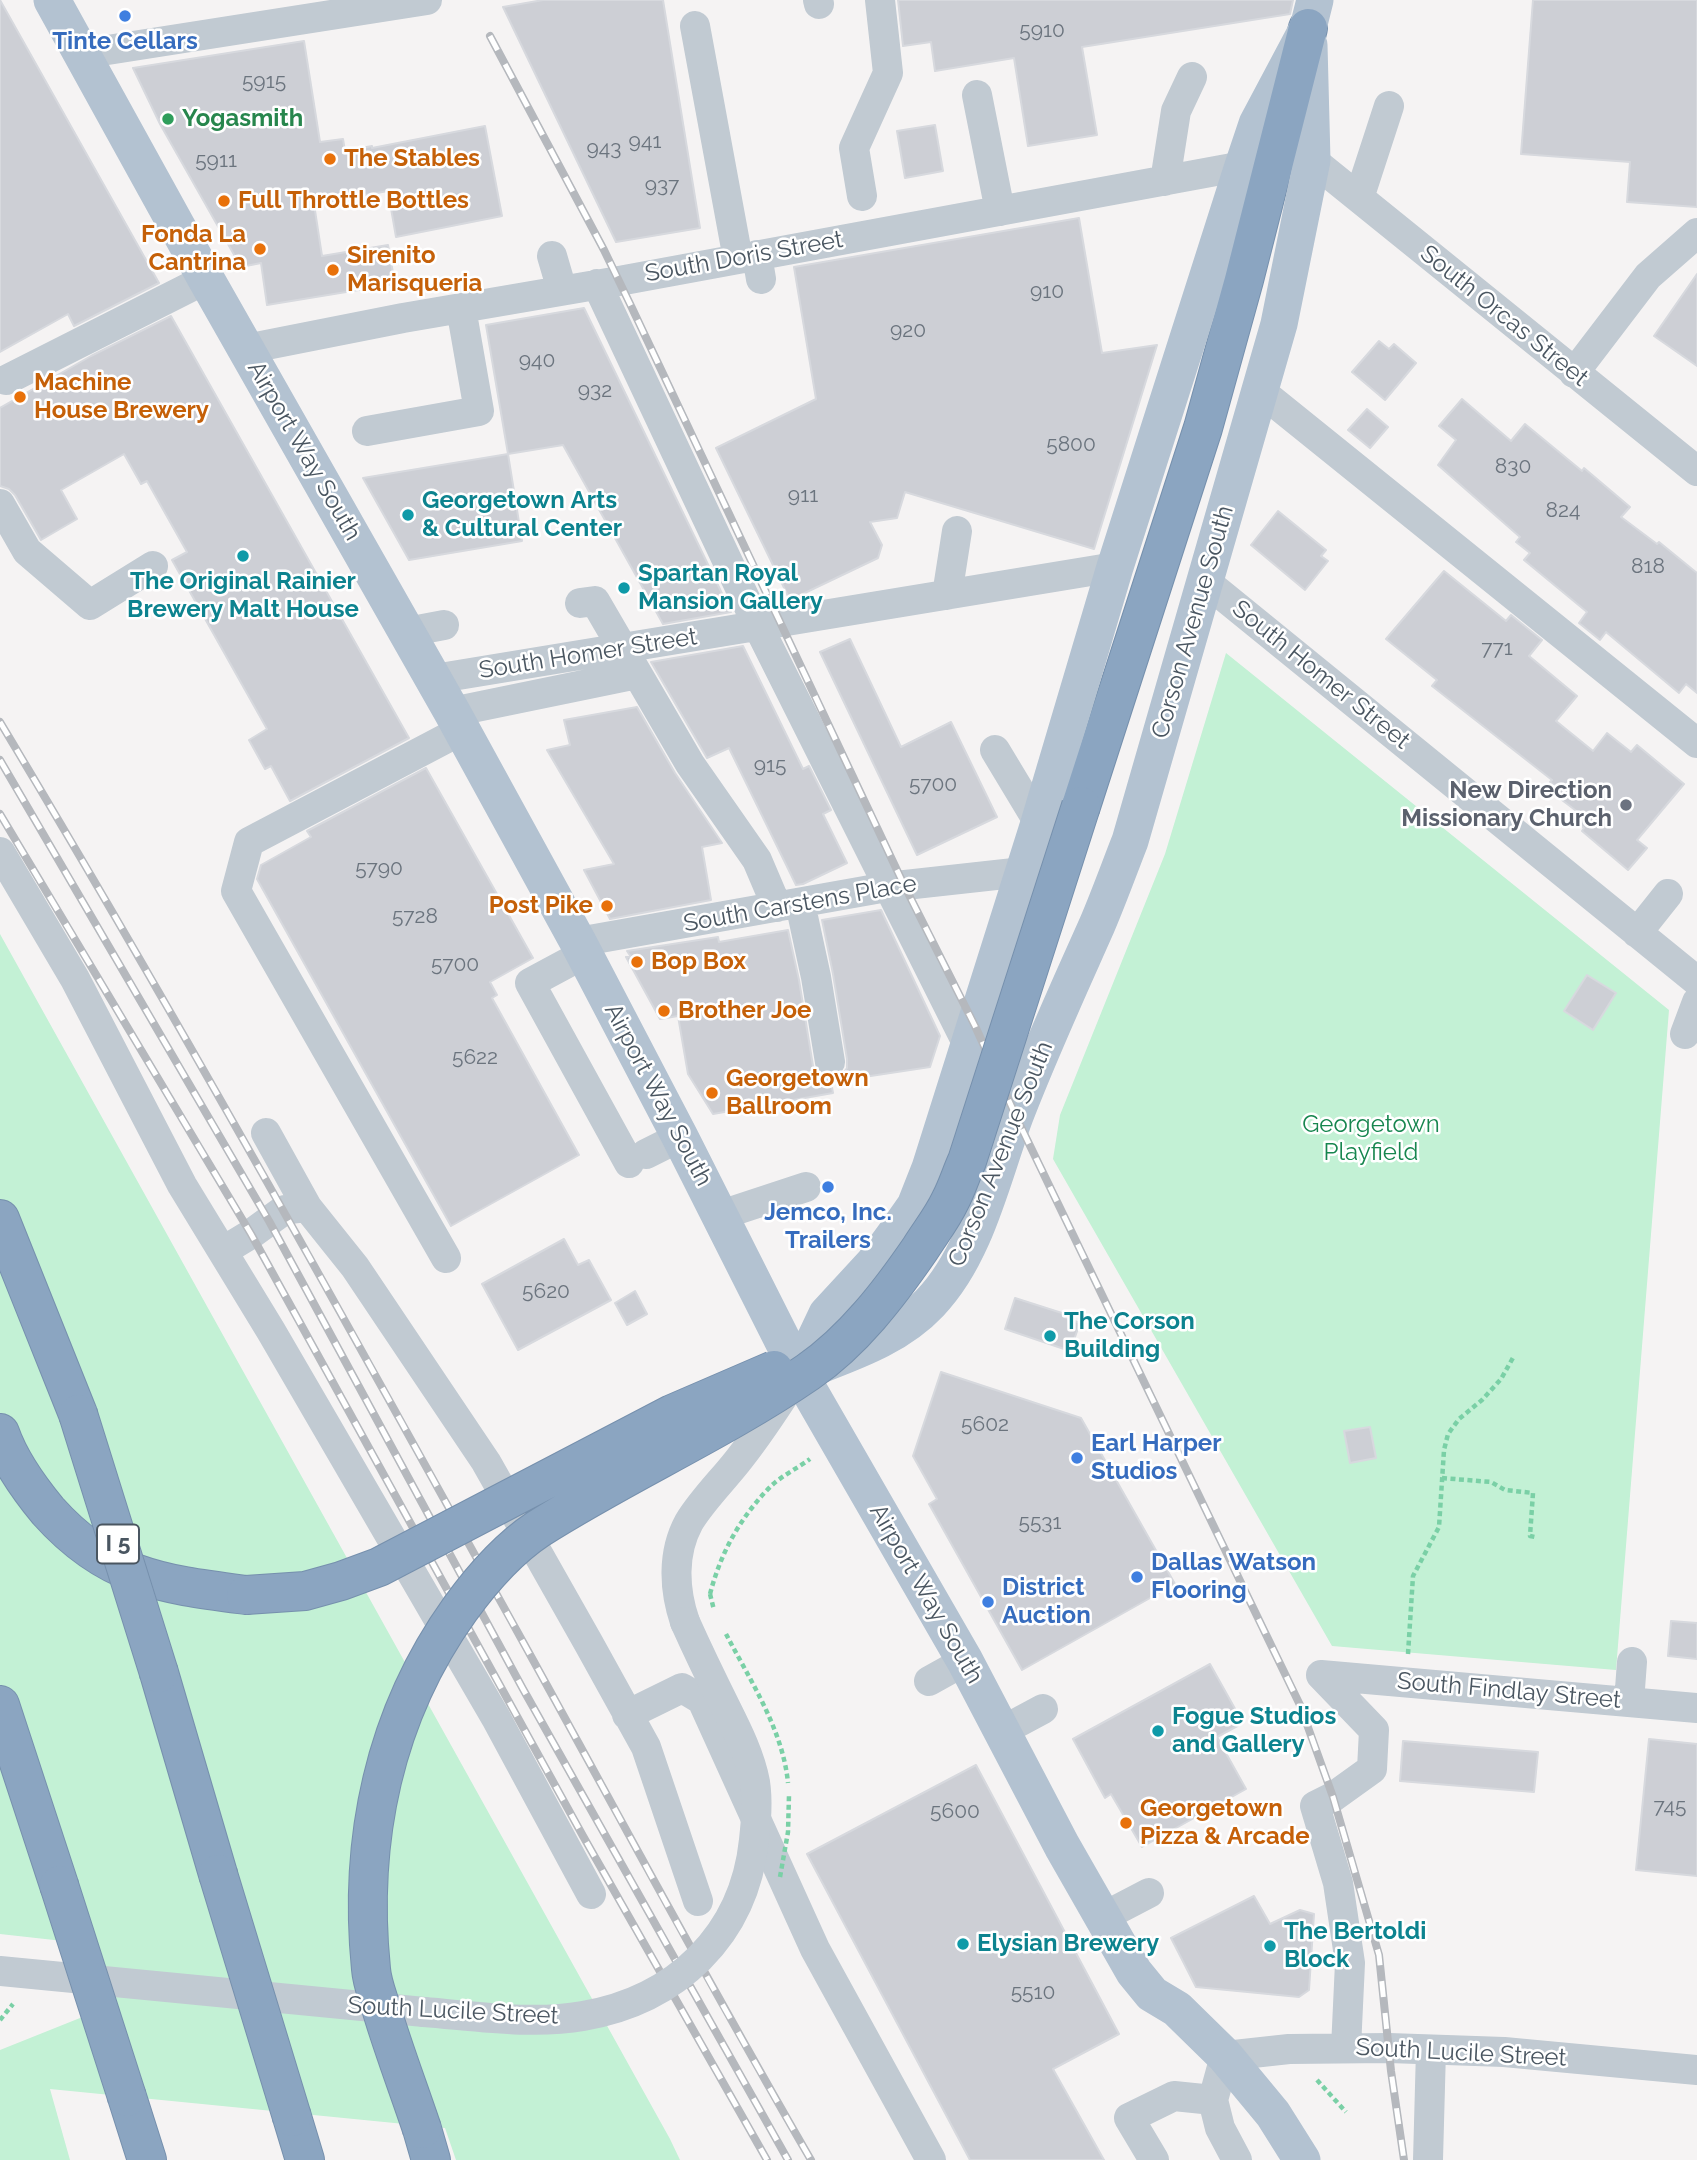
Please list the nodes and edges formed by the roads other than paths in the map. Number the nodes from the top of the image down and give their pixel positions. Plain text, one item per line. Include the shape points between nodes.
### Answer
1 (52, 0) edge
2 (880, 0) edge
3 (428, 8) edge
4 (1312, 14) edge
5 (695, 26) dead end
6 (82, 54) junction
7 (1192, 77) dead end
8 (977, 95) dead end
9 (1389, 106) dead end
10 (1312, 160) junction
11 (1243, 166) junction
12 (1165, 181) junction
13 (862, 196) dead end
14 (1359, 198) junction
15 (1000, 211) junction
16 (1697, 233) edge
17 (552, 256) dead end
18 (752, 264) junction
19 (206, 279) junction
20 (597, 284) junction
21 (562, 290) junction
22 (461, 308) junction
23 (246, 349) junction
24 (1574, 373) junction
25 (6, 380) dead end
26 (1259, 390) junction
27 (367, 431) dead end
28 (1697, 471) edge
29 (0, 504) edge
30 (957, 531) dead end
31 (153, 566) dead end
32 (1115, 567) junction
33 (1206, 582) junction
34 (947, 595) junction
35 (580, 603) dead end
36 (444, 625) dead end
37 (758, 626) junction
38 (407, 632) junction
39 (622, 649) junction
40 (637, 674) junction
41 (434, 679) junction
42 (457, 721) junction
43 (1697, 743) edge
44 (995, 750) dead end
45 (1039, 823) junction
46 (0, 852) edge
47 (1023, 872) junction
48 (887, 887) junction
49 (1668, 894) dead end
50 (788, 905) junction
51 (1637, 933) junction
52 (581, 948) junction
53 (995, 958) junction
54 (1071, 981) junction
55 (1697, 981) edge
56 (1697, 1002) edge
57 (1685, 1034) dead end
58 (969, 1047) junction
59 (830, 1062) dead end
60 (266, 1133) dead end
61 (680, 1137) junction
62 (806, 1187) dead end
63 (307, 1207) junction
64 (721, 1215) junction
65 (0, 1219) edge
66 (223, 1251) junction
67 (446, 1258) dead end
68 (848, 1338) junction
69 (799, 1373) junction
70 (0, 1433) edge
71 (965, 1661) junction
72 (1632, 1662) dead end
73 (929, 1681) dead end
74 (1629, 1702) junction
75 (0, 1705) edge
76 (1697, 1708) edge
77 (1043, 1709) dead end
78 (627, 1715) junction
79 (1002, 1731) junction
80 (1149, 1893) dead end
81 (592, 1894) dead end
82 (698, 1901) dead end
83 (1103, 1917) junction
84 (0, 1971) edge
85 (1346, 2048) junction
86 (1431, 2050) junction
87 (1225, 2056) junction
88 (1697, 2070) edge
89 (1213, 2100) junction
90 (427, 2144) edge
91 (147, 2160) edge
92 (305, 2160) edge
93 (931, 2160) edge
94 (1154, 2160) edge
95 (1237, 2160) edge
96 (1302, 2160) edge
97 (1428, 2160) edge

1 - 6 main road, Airport Way South
2 - 13 street via 888,73 854,148
3 - 6 street via 349,26
4 - 10 main road, Corson Avenue South
4 - 11 main road via 1257,124
4 - 68 highway, bridge via 1203,428 967,1161 950,1203 926,1240 897,1283
5 - 18 street
6 - 19 main road, Airport Way South
7 - 12 street via 1176,111
8 - 15 street
9 - 14 street
10 - 14 street, South Orcas Street
10 - 26 main road, Corson Avenue South via 1279,324
11 - 12 street, South Doris Street
11 - 32 main road
12 - 15 street, South Doris Street
14 - 24 street, South Orcas Street
15 - 18 street, South Doris Street
16 - 24 street via 1648,276
17 - 21 street
18 - 20 street, South Doris Street via 681,281
19 - 23 main road, Airport Way South
19 - 25 street
20 - 21 street, South Doris Street
20 - 37 street
21 - 22 street, South Doris Street
22 - 23 street, South Doris Street
22 - 27 street via 478,411
23 - 38 main road, Airport Way South
24 - 28 street, South Orcas Street
26 - 33 main road, Corson Avenue South
26 - 43 street
29 - 31 street via 27,551 90,605
30 - 34 street
32 - 34 street, South Homer Street
32 - 45 main road
33 - 51 street, South Homer Street
33 - 54 main road, Corson Avenue South via 1130,841
34 - 37 street, South Homer Street
35 - 39 street via 595,601
36 - 38 street
37 - 39 street, South Homer Street
37 - 48 street
38 - 41 main road, Airport Way South
39 - 40 street
39 - 41 street, South Homer Street
40 - 42 street
40 - 50 street via 690,764
41 - 42 main road, Airport Way South
42 - 52 main road, Airport Way South
42 - 67 street via 249,842 236,891
44 - 45 street
45 - 47 main road
46 - 66 street via 75,979 182,1185
47 - 48 street, South Carstens Place
47 - 53 main road
48 - 50 street, South Carstens Place
48 - 58 street
49 - 51 street
50 - 52 street, South Carstens Place
50 - 59 street via 816,976
51 - 55 street, South Homer Street
52 - 61 main road, Airport Way South
52 - 61 street, South Carstens Place via 530,983 637,1159
53 - 54 main road
53 - 58 main road
54 - 69 main road, Corson Avenue South via 965,1255 950,1278 906,1325 860,1350
56 - 57 street
58 - 69 main road via 915,1206 874,1263 827,1314
60 - 63 street
61 - 64 main road, Airport Way South
62 - 64 street
63 - 66 street via 284,1210
63 - 78 street via 355,1267 486,1462
64 - 69 main road, Airport Way South
65 - 92 highway, I 5, bridge via 78,1414
66 - 81 street via 489,1706
68 - 70 highway, bridge via 672,1414 379,1567 305,1591 246,1595 159,1582 113,1565 62,1526 38,1498 7,1452
68 - 90 highway, bridge via 809,1371 536,1531 474,1590 421,1669 383,1770 371,1847 369,1906 371,1972
69 - 71 main road, Airport Way South
69 - 84 street, South Lucile Street, bridge via 689,1522 678,1550 678,1600 745,1747 755,1782 757,1814 747,1882 717,1940 688,1969 631,2003 582,2016 526,2019
71 - 73 street
71 - 79 main road, Airport Way South
72 - 74 street
74 - 76 street, South Findlay Street
74 - 85 street, South Findlay Street via 1321,1675 1374,1730 1372,1769 1315,1806 1338,1883 1350,1963
75 - 91 highway, bridge
77 - 79 street
78 - 82 street via 646,1747
78 - 93 street via 682,1688 702,1700 815,1949
79 - 83 main road, Airport Way South
80 - 83 street
83 - 87 main road, Airport Way South via 1134,1972 1153,1994 1177,2009
85 - 86 street, South Lucile Street
85 - 87 street, South Lucile Street
86 - 88 street, South Lucile Street
86 - 97 street
87 - 89 street
87 - 96 main road, Airport Way South via 1273,2114
89 - 94 street via 1174,2096 1129,2118
89 - 95 street via 1220,2128

